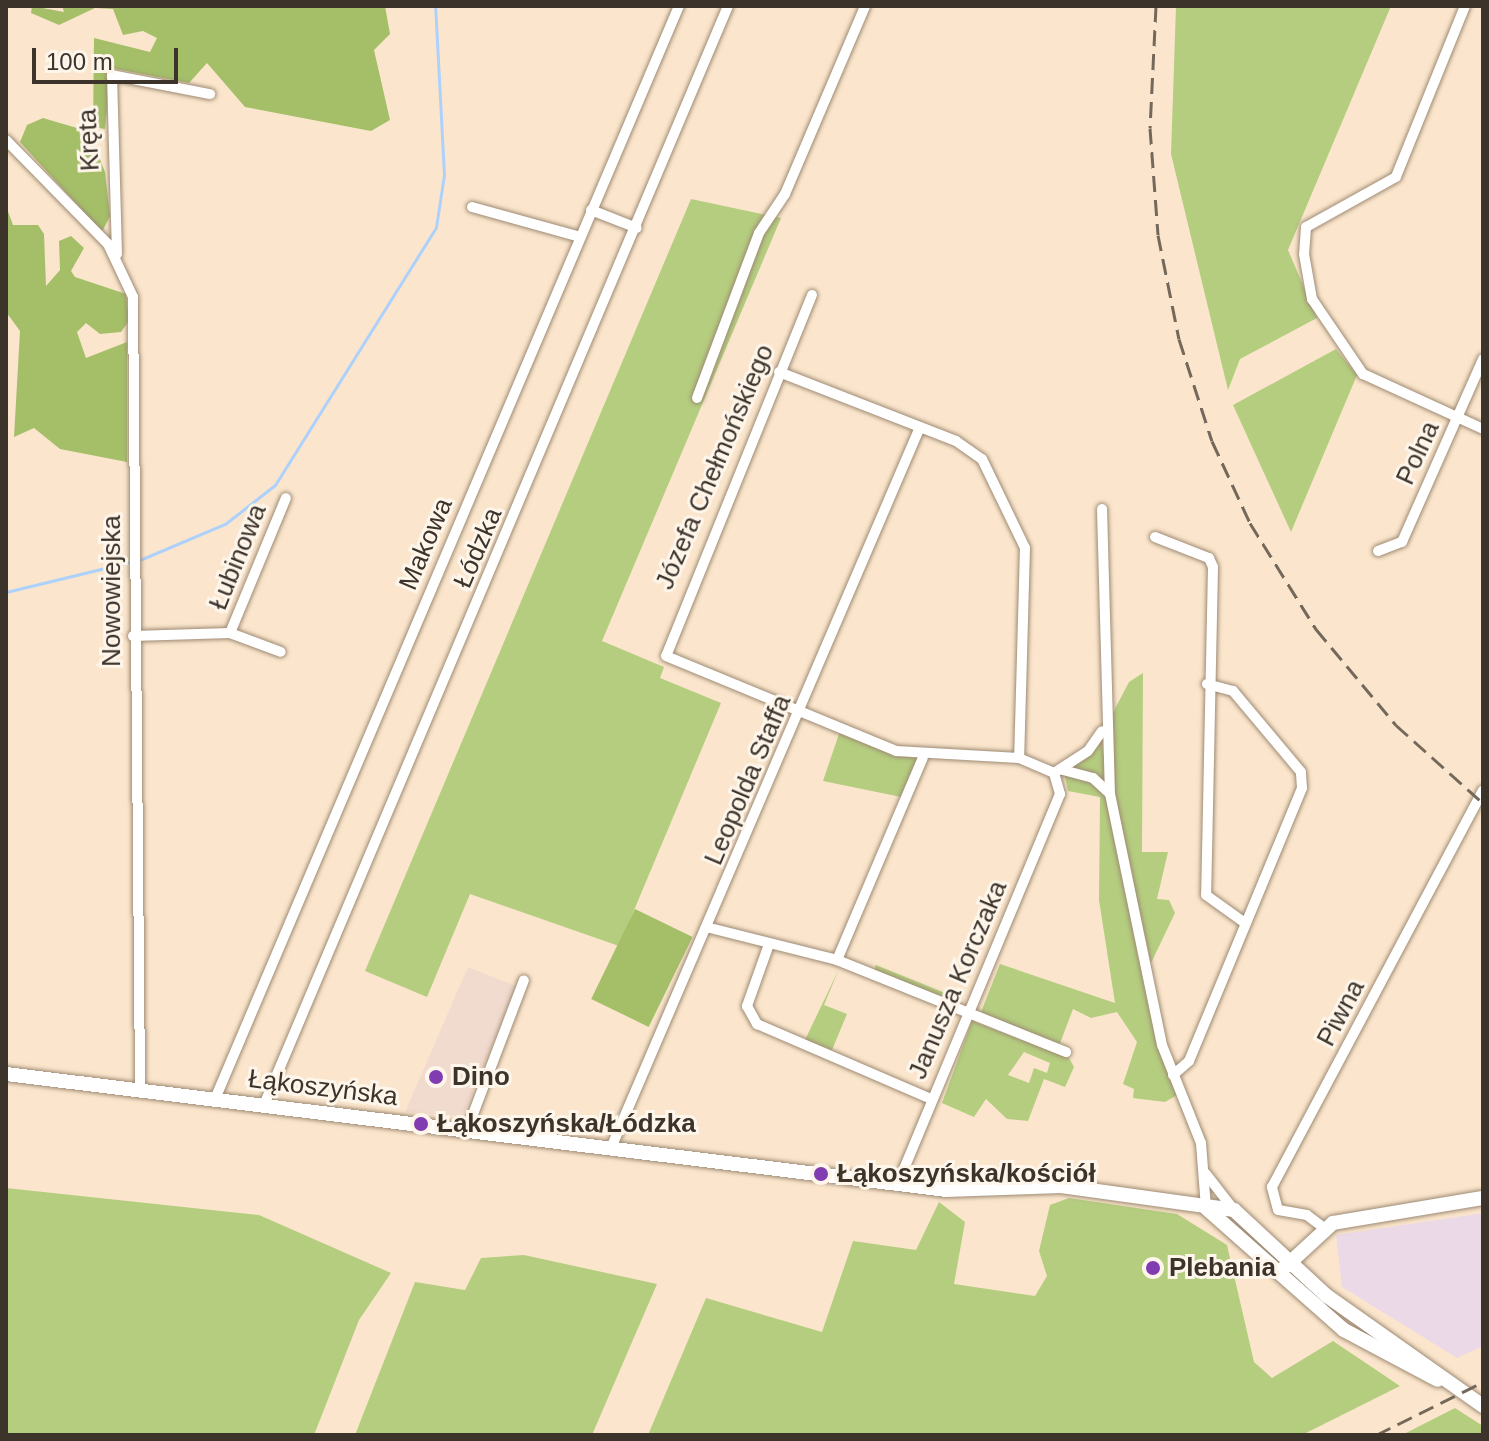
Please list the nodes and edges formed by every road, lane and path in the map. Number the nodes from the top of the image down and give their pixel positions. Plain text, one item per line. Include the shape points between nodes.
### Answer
1 (679, 6) edge
2 (728, 6) edge
3 (865, 6) edge
4 (1465, 6) edge
5 (210, 94) dead end
6 (6, 140) edge
7 (472, 207) dead end
8 (591, 210) junction
9 (637, 228) junction
10 (580, 237) junction
11 (117, 256) junction
12 (812, 295) dead end
13 (1483, 359) edge
14 (779, 372) junction
15 (697, 398) dead end
16 (1458, 418) junction
17 (920, 427) junction
18 (1483, 429) edge
19 (286, 498) dead end
20 (1102, 509) dead end
21 (1155, 537) dead end
22 (1378, 551) dead end
23 (230, 633) junction
24 (133, 636) junction
25 (281, 652) dead end
26 (1207, 684) junction
27 (801, 711) junction
28 (1104, 726) junction
29 (923, 757) junction
30 (1019, 758) junction
31 (1058, 771) junction
32 (1483, 791) edge
33 (1110, 794) junction
34 (1245, 923) junction
35 (706, 927) junction
36 (768, 947) junction
37 (837, 960) junction
38 (524, 980) dead end
39 (972, 1013) junction
40 (1066, 1052) dead end
41 (6, 1074) edge
42 (1173, 1075) junction
43 (140, 1090) junction
44 (215, 1099) junction
45 (931, 1099) junction
46 (264, 1105) junction
47 (467, 1130) junction
48 (611, 1148) junction
49 (1206, 1174) junction
50 (898, 1184) junction
51 (1215, 1186) junction
52 (1483, 1198) edge
53 (1206, 1208) junction
54 (1234, 1210) junction
55 (1324, 1228) junction
56 (1285, 1267) junction
57 (1483, 1406) edge

1 - 8 street, Makowa
2 - 9 street, Łódzka
3 - 15 street via 785,194 766,221
4 - 16 street via 1396,177 1306,227 1312,299 1363,374
5 - 11 street, Kręta via 112,75
6 - 11 street, Nowowiejska
7 - 10 street
8 - 9 street
8 - 10 street, Makowa
9 - 46 street, Łódzka
10 - 44 street, Makowa
11 - 24 street, Nowowiejska via 133,297
12 - 14 street, Józefa Chełmońskiego
13 - 16 street, Polna
14 - 17 street
14 - 27 street, Józefa Chełmońskiego via 666,656
16 - 18 street
16 - 22 street, Polna via 1402,542
17 - 27 street, Leopolda Staffa
17 - 30 street via 975,452 1019,525 1025,548
19 - 23 street, Łubinowa
20 - 28 street
21 - 26 street via 1209,558 1213,567
23 - 24 street, Łubinowa
23 - 25 street, Łubinowa
24 - 43 street, Nowowiejska
26 - 34 street via 1206,895
26 - 34 street via 1233,691 1301,772 1302,788
27 - 29 street
27 - 35 street, Leopolda Staffa
28 - 31 street
28 - 33 street
29 - 30 street
29 - 37 street
30 - 31 street
31 - 33 street via 1093,778
31 - 39 street, Janusza Korczaka via 1060,794
32 - 55 street, Piwna via 1272,1187 1278,1210 1307,1215
33 - 42 street
34 - 42 street via 1189,1061
35 - 36 street
35 - 48 street, Leopolda Staffa
36 - 37 street
36 - 45 street via 747,1006 757,1024
37 - 39 street
38 - 47 street
39 - 40 street
39 - 45 street, Janusza Korczaka
41 - 43 street, Łąkoszyńska
42 - 49 street via 1197,1127
43 - 44 street, Łąkoszyńska
44 - 46 street, Łąkoszyńska
45 - 50 street, Janusza Korczaka
46 - 47 street, Łąkoszyńska
47 - 48 street, Łąkoszyńska
48 - 50 street, Łąkoszyńska
49 - 51 street
49 - 53 street
50 - 53 street, Łąkoszyńska via 1061,1186
51 - 53 street
51 - 54 street
52 - 55 street
53 - 54 street, Łąkoszyńska
53 - 56 street
54 - 56 street
55 - 56 street
56 - 57 street via 1344,1330

